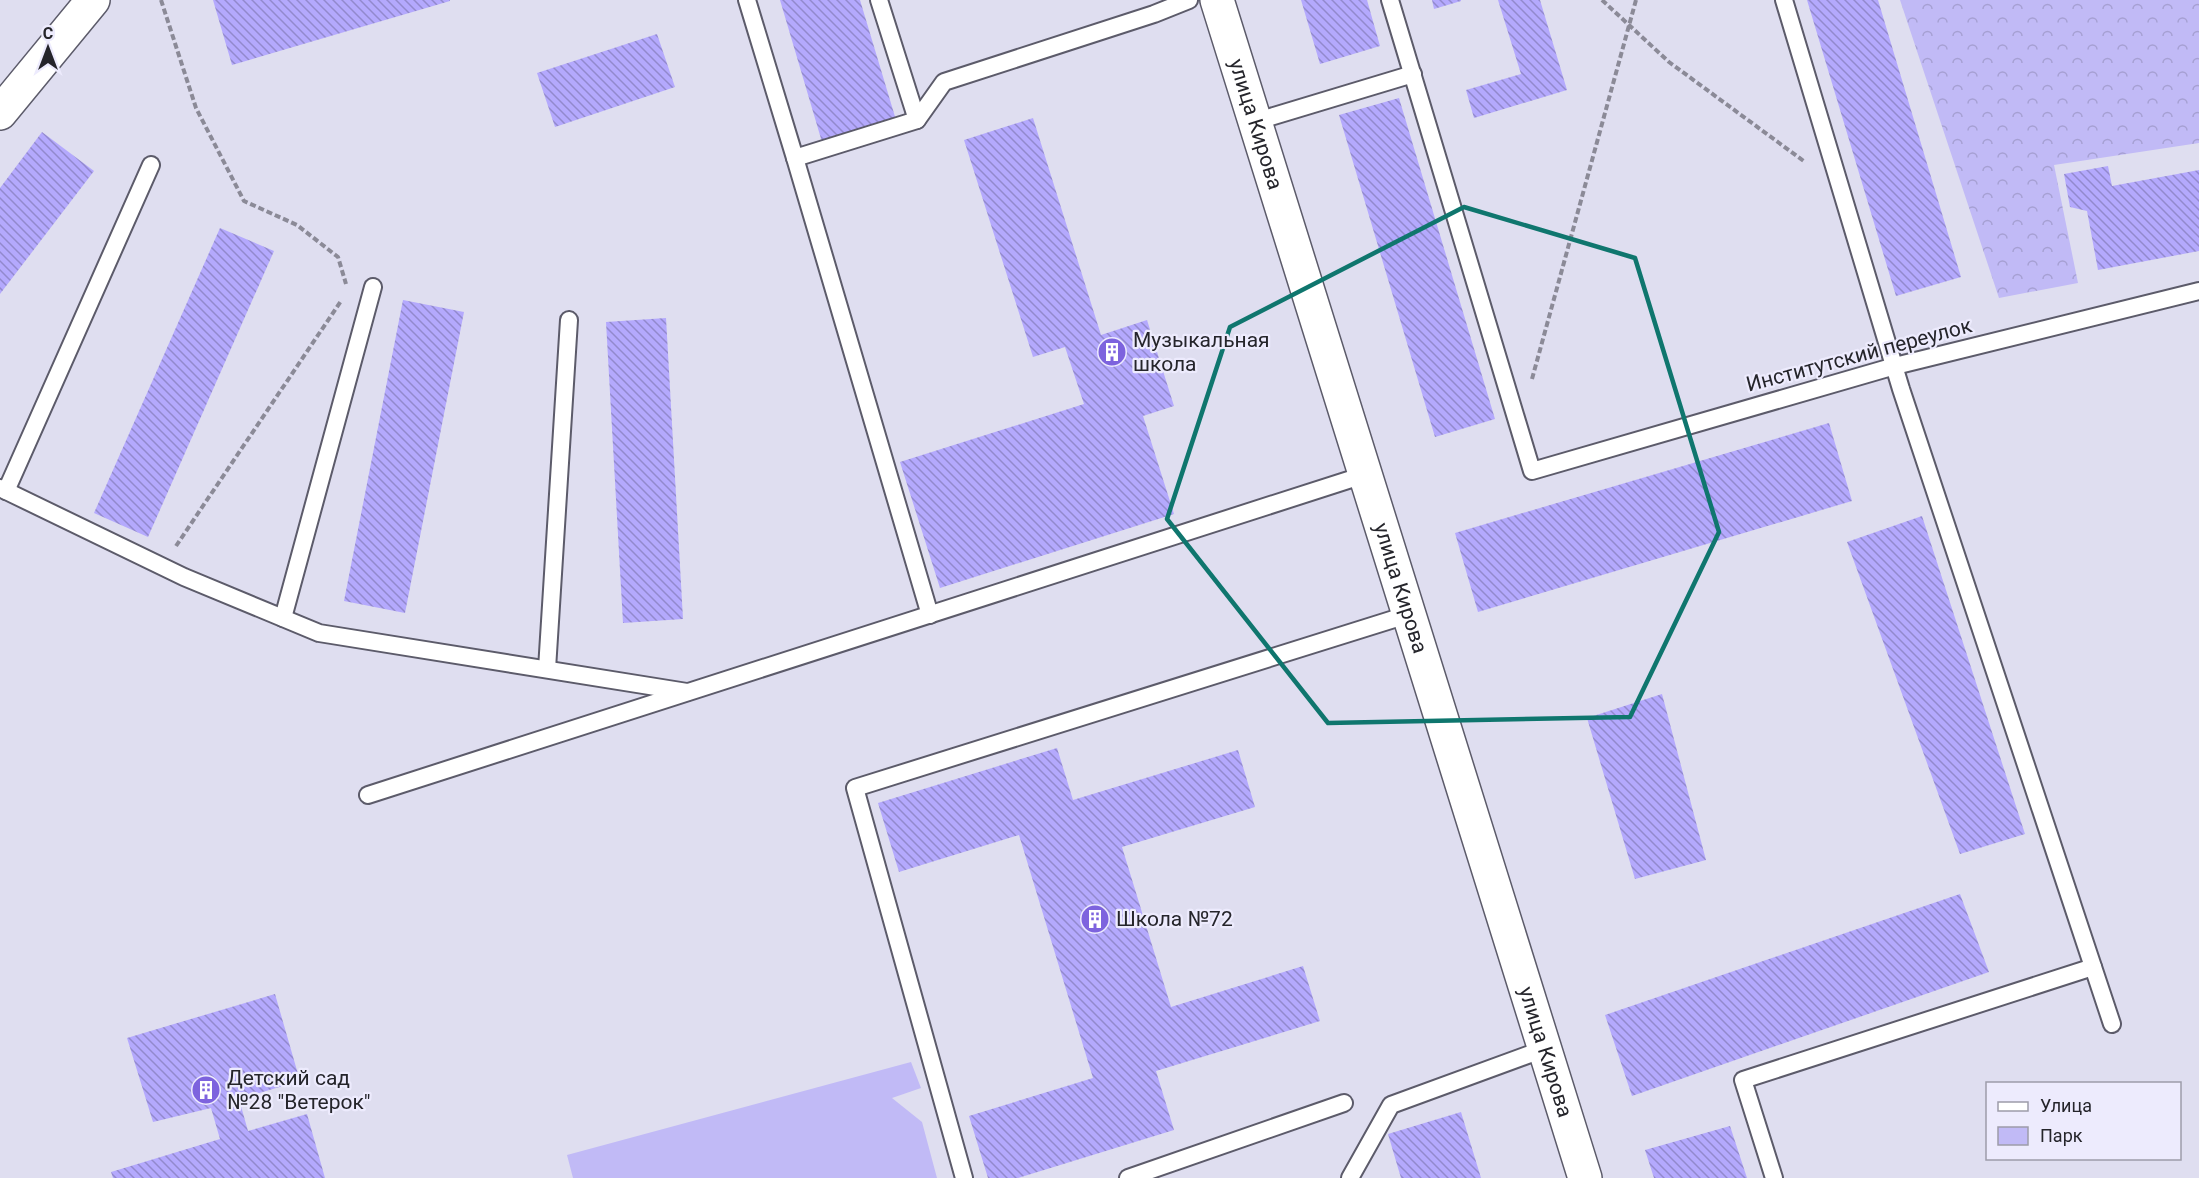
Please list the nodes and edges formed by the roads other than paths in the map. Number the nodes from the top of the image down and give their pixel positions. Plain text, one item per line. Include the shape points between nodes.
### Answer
1 (93, 0) edge
2 (747, 0) edge
3 (879, 0) edge
4 (1189, 0) edge
5 (1217, 0) edge
6 (1390, 0) edge
7 (1784, 0) edge
8 (1413, 74) junction
9 (0, 113) edge
10 (917, 120) junction
11 (1254, 122) junction
12 (795, 158) junction
13 (151, 165) dead end
14 (373, 286) dead end
15 (2199, 291) edge
16 (569, 320) dead end
17 (1895, 366) junction
18 (1366, 474) junction
19 (3, 489) edge
20 (1410, 614) junction
21 (930, 615) junction
22 (283, 618) junction
23 (547, 669) junction
24 (690, 693) junction
25 (368, 795) dead end
26 (2093, 967) junction
27 (2112, 1024) dead end
28 (1544, 1049) junction
29 (1344, 1103) dead end
30 (964, 1178) edge
31 (1128, 1178) edge
32 (1350, 1178) edge
33 (1585, 1178) edge
34 (1774, 1178) edge

1 - 9 street
2 - 12 lane
3 - 10 lane
4 - 10 lane via 944,82
5 - 11 street, улица Кирова
6 - 8 lane
7 - 17 lane
8 - 11 lane
8 - 17 lane, Институтский переулок via 1532,471
10 - 12 lane
11 - 18 street, улица Кирова
12 - 21 lane
13 - 19 lane
14 - 22 lane
15 - 17 lane, Институтский переулок
16 - 23 lane
17 - 26 lane
18 - 20 street, улица Кирова
18 - 21 lane
19 - 22 lane via 184,578
20 - 28 street, улица Кирова
20 - 30 lane via 855,788
21 - 24 lane
22 - 23 lane via 319,633
23 - 24 lane
24 - 25 lane
26 - 27 lane
26 - 34 lane via 1743,1080
28 - 32 lane via 1391,1105
28 - 33 street, улица Кирова
29 - 31 lane

